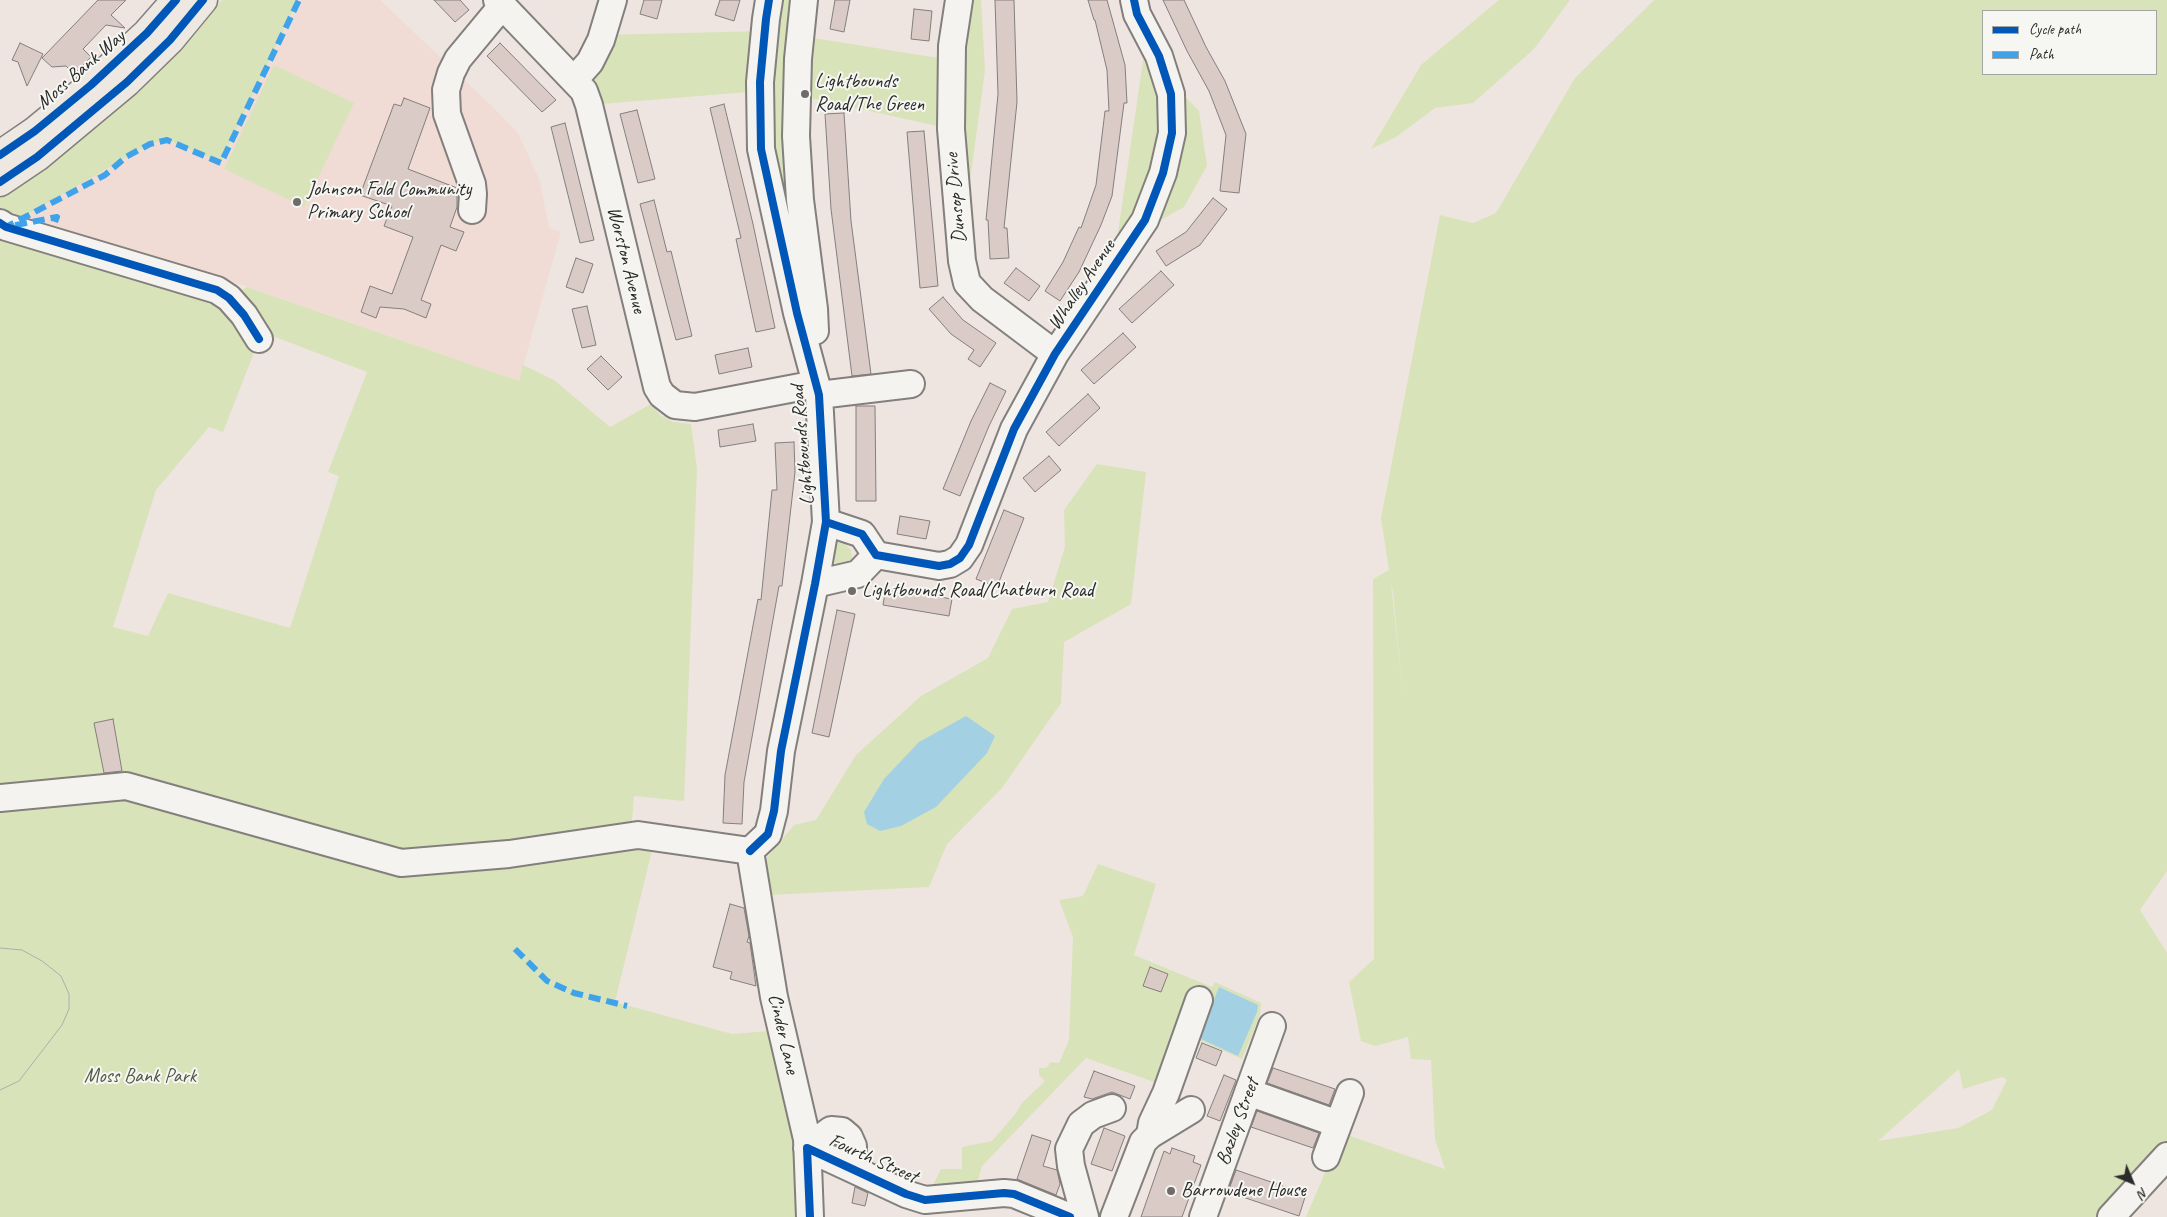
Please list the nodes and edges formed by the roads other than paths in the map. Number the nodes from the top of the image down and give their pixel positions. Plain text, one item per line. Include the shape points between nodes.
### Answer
1 (176, 0) edge
2 (203, 0) edge
3 (614, 0) edge
4 (769, 0) edge
5 (804, 0) edge
6 (960, 0) edge
7 (1134, 0) edge
8 (500, 3) edge
9 (574, 80) junction
10 (0, 155) edge
11 (0, 182) edge
12 (472, 210) dead end
13 (0, 223) edge
14 (259, 339) dead end
15 (1055, 354) junction
16 (911, 384) dead end
17 (817, 389) junction
18 (826, 522) junction
19 (876, 554) junction
20 (815, 584) junction
21 (0, 798) edge
22 (750, 851) junction
23 (1199, 1000) dead end
24 (1272, 1026) dead end
25 (1248, 1092) junction
26 (1350, 1093) dead end
27 (1112, 1108) dead end
28 (1191, 1110) dead end
29 (1338, 1124) junction
30 (1150, 1135) junction
31 (812, 1150) junction
32 (2167, 1156) edge
33 (1326, 1157) dead end
34 (810, 1217) edge
35 (1070, 1217) edge
36 (1085, 1217) edge
37 (1114, 1217) edge
38 (1202, 1217) edge
39 (2111, 1217) edge

1 - 10 highway, Moss Bank Way via 148,33 91,85
2 - 11 highway, Moss Bank Way via 170,40 127,82 37,157
3 - 9 street via 594,56
4 - 17 street, Lightbounds Road via 760,82 761,149
5 - 17 street, Lightbounds Road via 798,59 796,136 800,200 814,308
6 - 15 street, Dunsop Drive via 952,46 951,129 962,261 967,283 982,299
7 - 15 street, Whalley Avenue via 1137,14 1159,56 1171,94 1172,133 1164,173 1145,220
8 - 9 street, Worston Avenue
8 - 12 street via 458,59 446,90 447,114 472,184
9 - 17 street, Worston Avenue via 584,91 589,105 657,387 662,395 675,405 695,407
13 - 14 street via 217,290 244,315
15 - 19 street, Whalley Avenue via 1014,429 969,545 960,558 939,566
16 - 17 street, Worston Avenue
17 - 18 street, Lightbounds Road
18 - 19 street via 862,534
18 - 20 street, Lightbounds Road
19 - 20 street via 858,574
20 - 22 street, Lightbounds Road via 781,751 774,811 768,834
21 - 22 street via 126,786 400,863 509,854 638,835 660,828
22 - 31 street, Cinder Lane via 774,997
23 - 30 street
24 - 25 street, Bazley Street
25 - 29 street
25 - 38 street, Bazley Street
26 - 29 street
27 - 36 street via 1093,1114 1081,1124 1069,1149
28 - 30 street
29 - 33 street
30 - 37 street via 1138,1151
31 - 34 street, Cinder Lane
31 - 35 street, Fourth Street via 924,1200 1014,1194
32 - 39 street

